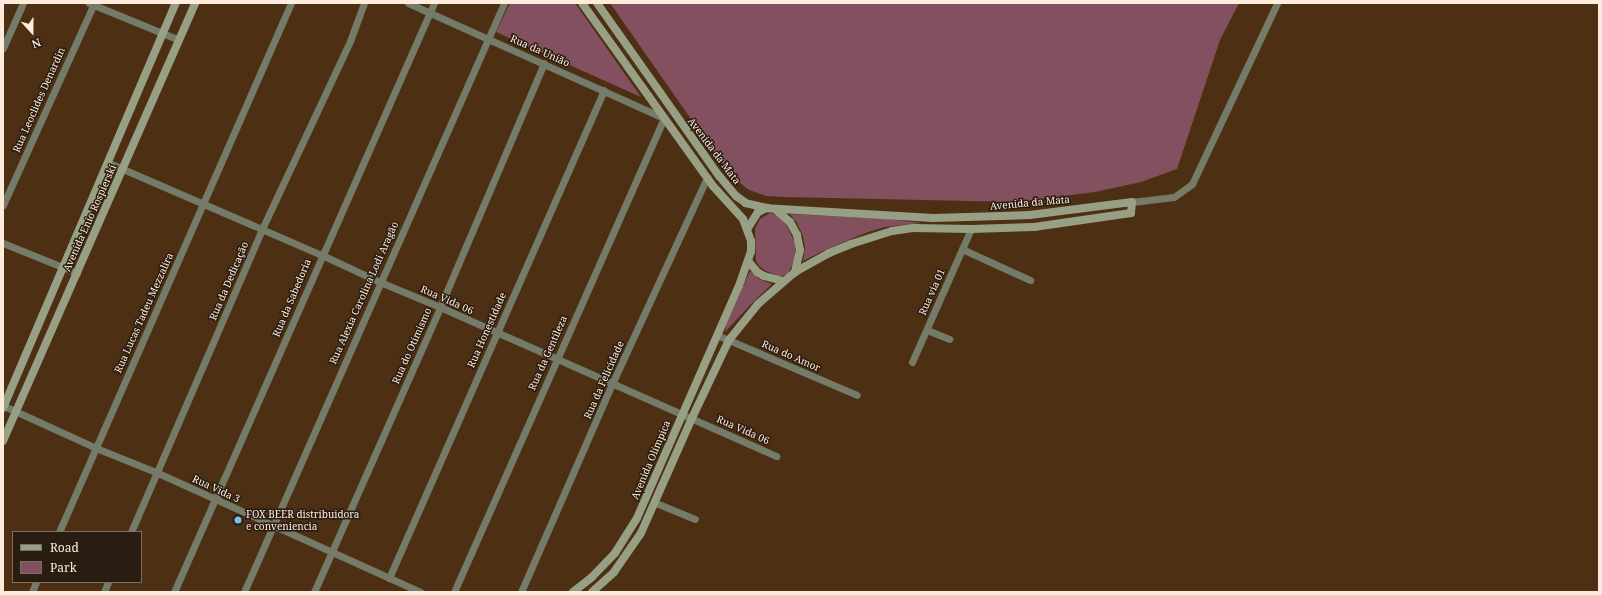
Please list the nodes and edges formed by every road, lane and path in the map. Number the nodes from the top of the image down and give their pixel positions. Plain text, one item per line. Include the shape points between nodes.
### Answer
1 (23, 3) edge
2 (176, 3) edge
3 (195, 3) edge
4 (291, 3) edge
5 (364, 3) edge
6 (408, 3) edge
7 (434, 3) edge
8 (504, 3) edge
9 (582, 3) edge
10 (597, 3) edge
11 (1277, 3) edge
12 (92, 4) edge
13 (430, 12) junction
14 (162, 33) junction
15 (489, 38) junction
16 (179, 40) junction
17 (3, 48) edge
18 (544, 63) junction
19 (604, 90) junction
20 (663, 120) junction
21 (109, 163) junction
22 (123, 170) junction
23 (707, 177) junction
24 (1132, 202) junction
25 (203, 204) junction
26 (3, 205) edge
27 (770, 208) junction
28 (748, 228) junction
29 (262, 229) junction
30 (971, 229) junction
31 (3, 243) edge
32 (962, 250) junction
33 (322, 254) junction
34 (749, 262) junction
35 (64, 268) junction
36 (795, 272) junction
37 (77, 274) junction
38 (1030, 280) dead end
39 (783, 281) junction
40 (380, 282) junction
41 (440, 307) junction
42 (723, 320) joint
43 (927, 330) junction
44 (497, 333) junction
45 (717, 335) junction
46 (949, 339) dead end
47 (729, 340) junction
48 (556, 360) junction
49 (912, 362) dead end
50 (612, 384) junction
51 (856, 395) dead end
52 (4, 407) edge
53 (16, 411) junction
54 (682, 415) junction
55 (692, 418) junction
56 (3, 441) edge
57 (96, 448) junction
58 (776, 456) dead end
59 (158, 473) junction
60 (216, 500) junction
61 (656, 503) junction
62 (695, 519) dead end
63 (273, 526) junction
64 (59, 531) edge
65 (131, 531) edge
66 (331, 552) junction
67 (389, 578) junction
68 (174, 592) edge
69 (244, 592) edge
70 (314, 592) edge
71 (420, 592) edge
72 (454, 592) edge
73 (521, 592) edge
74 (573, 592) edge
75 (592, 592) edge

1 - 17 street
2 - 14 street, Avenida Enio Rospierski
3 - 16 street, Avenida Enio Rospierski
4 - 25 street, Rua Lucas Tadeu Mezzalira
5 - 29 street, Rua da Dedicação via 350,41
6 - 13 street, Rua da União
7 - 13 street, Rua da Sabedoria
8 - 15 street, Rua Alexia Carolina Lodi Aragão
9 - 20 street, Avenida da Mata
10 - 27 street, Avenida da Mata via 727,186 742,200
11 - 24 street via 1192,184 1174,196
12 - 14 street
12 - 26 street, Rua Leoclides Denardin
13 - 15 street, Rua da União
13 - 33 street, Rua da Sabedoria
14 - 16 street
14 - 21 street, Avenida Enio Rospierski
15 - 18 street, Rua da União
15 - 40 street, Rua Alexia Carolina Lodi Aragão
16 - 22 street, Avenida Enio Rospierski
18 - 19 street, Rua da União
18 - 41 street, Rua do Otimismo
19 - 20 street, Rua da União
19 - 44 street, Rua Honestidade
20 - 23 street, Avenida da Mata
20 - 48 street, Rua da Gentileza
21 - 22 street, Rua Vida 06
21 - 35 street, Avenida Enio Rospierski
22 - 25 street, Rua Vida 06
22 - 37 street, Avenida Enio Rospierski
23 - 28 street, Avenida da Mata via 741,215
23 - 50 street, Rua da Felicidade
24 - 27 street, Avenida da Mata via 1030,215 933,218
24 - 30 street via 1131,213 1034,227
25 - 29 street, Rua Vida 06
25 - 57 street, Rua Lucas Tadeu Mezzalira
27 - 28 street via 758,212
27 - 36 street via 790,222 797,235 800,250
28 - 34 street, Avenida da Mata via 751,240
29 - 33 street, Rua Vida 06
29 - 59 street, Rua da Dedicação
30 - 32 street, Rua via 01
30 - 36 street via 913,228 892,231 829,253
31 - 35 street
32 - 38 street
32 - 43 street, Rua via 01
33 - 40 street, Rua Vida 06
33 - 60 street, Rua da Sabedoria
34 - 39 street via 764,276
34 - 42 street, Avenida da Mata
35 - 37 street
35 - 52 street, Avenida Enio Rospierski
36 - 39 street
37 - 53 street, Avenida Enio Rospierski
39 - 47 street via 758,304
40 - 41 street, Rua Vida 06
40 - 63 street, Rua Alexia Carolina Lodi Aragão
41 - 44 street, Rua Vida 06
41 - 66 street, Rua do Otimismo
42 - 45 street, Avenida Olímpica
43 - 46 street
43 - 49 street, Rua via 01
44 - 48 street, Rua Vida 06
44 - 67 street, Rua Honestidade
45 - 47 street, Rua do Amor
45 - 54 street, Avenida Olímpica
47 - 51 street, Rua do Amor
47 - 55 street
48 - 50 street, Rua Vida 06
48 - 72 street, Rua da Gentileza
50 - 54 street, Rua Vida 06
50 - 73 street, Rua da Felicidade
52 - 53 street, Rua Vida 3
53 - 56 street, Avenida Enio Rospierski
53 - 57 street, Rua Vida 3
54 - 55 street, Rua Vida 06
54 - 74 street, Avenida Olímpica via 650,492 627,537 604,565
55 - 58 street, Rua Vida 06
55 - 61 street
57 - 59 street, Rua Vida 3
57 - 64 street, Rua Lucas Tadeu Mezzalira
59 - 60 street, Rua Vida 3
59 - 65 street, Rua da Dedicação
60 - 63 street, Rua Vida 3
60 - 68 street, Rua da Sabedoria
61 - 62 street
61 - 75 street via 629,552 614,572
63 - 66 street, Rua Vida 3
63 - 69 street, Rua Alexia Carolina Lodi Aragão
66 - 67 street, Rua Vida 3
66 - 70 street, Rua do Otimismo
67 - 71 street, Rua Vida 3

